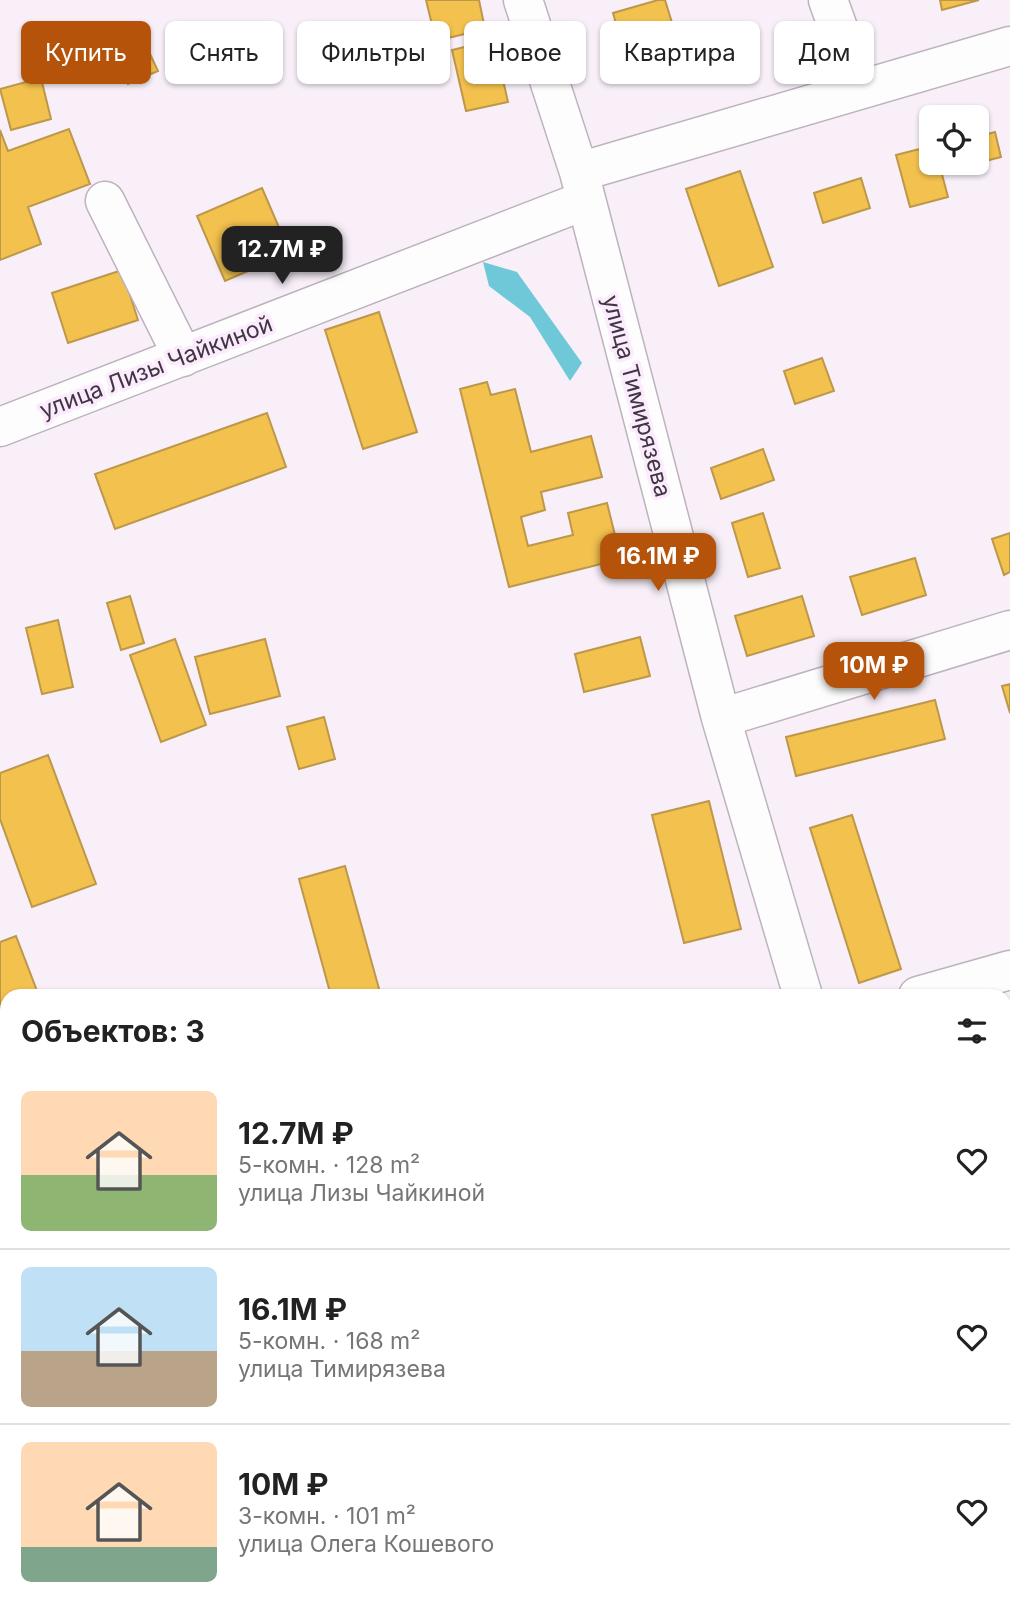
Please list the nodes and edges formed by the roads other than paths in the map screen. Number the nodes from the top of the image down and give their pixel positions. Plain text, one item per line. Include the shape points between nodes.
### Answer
1 (523, 0) edge
2 (828, 0) edge
3 (1010, 46) edge
4 (860, 89) junction
5 (582, 186) junction
6 (106, 201) dead end
7 (183, 357) junction
8 (0, 428) edge
9 (1010, 629) edge
10 (721, 718) junction
11 (1010, 971) edge
12 (801, 989) edge
13 (944, 989) edge

1 - 5 street, улица Тимирязева
2 - 4 street
3 - 4 street, улица Лизы Чайкиной
4 - 5 street, улица Лизы Чайкиной
5 - 7 street, улица Лизы Чайкиной
5 - 10 street, улица Тимирязева
6 - 7 street
7 - 8 street, улица Лизы Чайкиной
9 - 10 street
10 - 12 street, улица Тимирязева
11 - 13 street

